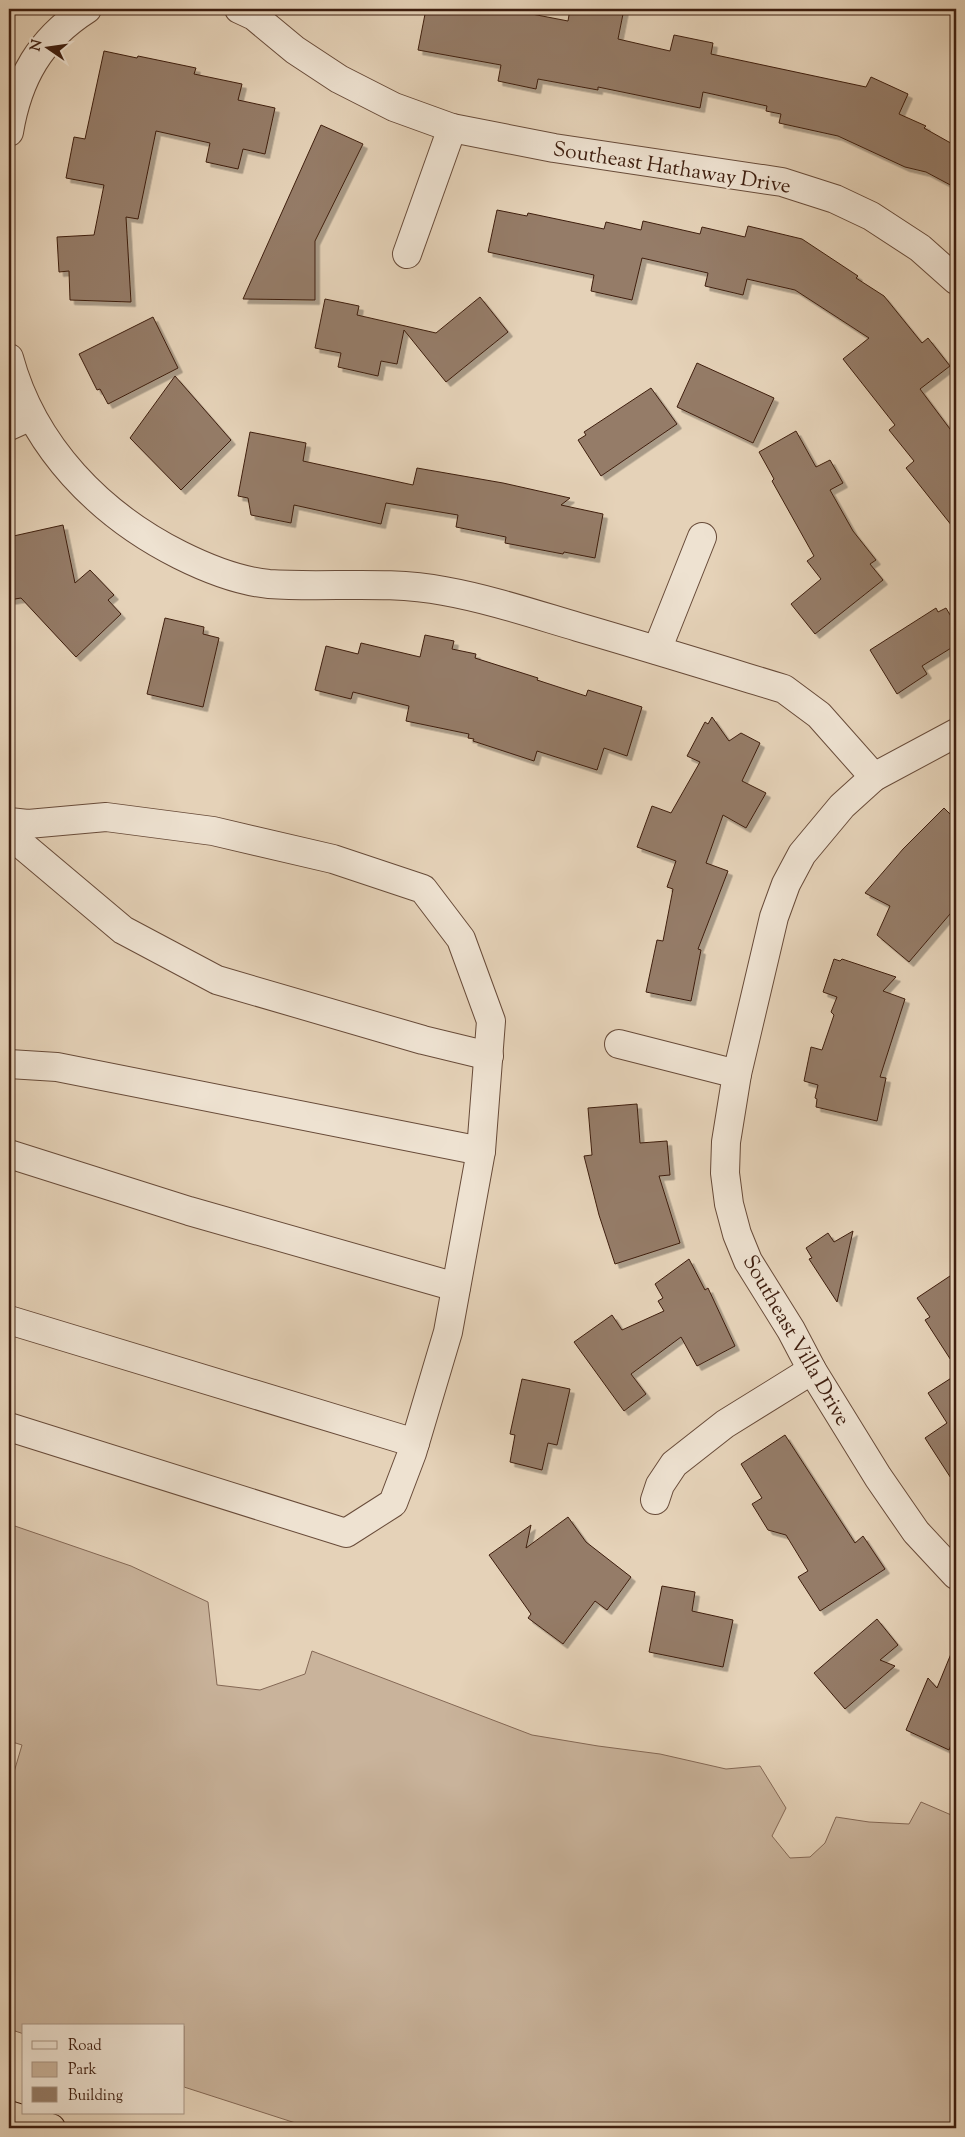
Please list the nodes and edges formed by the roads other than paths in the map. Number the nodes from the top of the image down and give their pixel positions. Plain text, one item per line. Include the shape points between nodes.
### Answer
1 (87, 9) edge
2 (239, 9) edge
3 (452, 128) junction
4 (9, 132) edge
5 (407, 254) dead end
6 (956, 280) edge
7 (9, 358) edge
8 (20, 421) edge
9 (702, 536) dead end
10 (657, 650) junction
11 (956, 733) edge
12 (874, 777) junction
13 (9, 822) edge
14 (9, 834) edge
15 (619, 1044) dead end
16 (489, 1056) junction
17 (9, 1064) edge
18 (737, 1074) junction
19 (481, 1152) junction
20 (9, 1154) edge
21 (456, 1287) junction
22 (9, 1320) edge
23 (812, 1370) junction
24 (9, 1427) edge
25 (414, 1443) junction
26 (655, 1500) dead end
27 (956, 1576) edge
28 (9, 2115) edge
29 (51, 2128) edge

1 - 4 street via 66,22 40,51 26,73
2 - 3 street, Southeast Hathaway Drive via 254,16 295,50 339,79 394,107
3 - 5 street
3 - 6 street, Southeast Hathaway Drive via 554,148 782,182 836,199 871,216 920,248
7 - 8 street
8 - 10 street via 45,438 76,479 119,518 150,540 202,566 268,584 382,584 443,590
9 - 10 street
10 - 12 street via 784,689 819,715
11 - 12 street, Southeast Villa Drive
12 - 18 street, Southeast Villa Drive via 842,806 802,854 786,884 774,917
13 - 16 street via 28,824 106,817 213,831 333,859 422,889 460,939 491,1021
14 - 16 street via 123,930 217,980 422,1040
15 - 18 street
16 - 19 street
17 - 19 street via 57,1067
18 - 23 street, Southeast Villa Drive via 726,1142 729,1204 748,1261
19 - 21 street
20 - 21 street via 189,1211
21 - 25 street via 448,1332
22 - 25 street
23 - 26 street via 725,1424 674,1464 660,1485
23 - 27 street, Southeast Villa Drive via 916,1532
24 - 25 street via 346,1533 393,1503
28 - 29 highway

